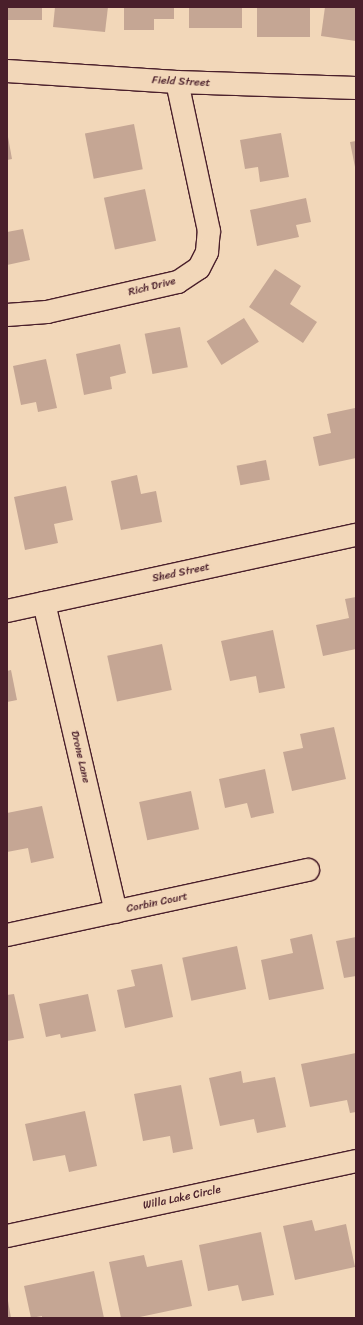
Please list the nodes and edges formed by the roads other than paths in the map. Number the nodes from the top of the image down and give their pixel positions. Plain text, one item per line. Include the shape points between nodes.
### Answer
1 (7, 71) edge
2 (177, 82) junction
3 (356, 88) edge
4 (7, 315) edge
5 (356, 535) edge
6 (44, 603) junction
7 (7, 611) edge
8 (308, 870) dead end
9 (116, 912) junction
10 (7, 935) edge
11 (356, 1161) edge
12 (7, 1236) edge

1 - 2 street, Field Street
2 - 3 street, Field Street
2 - 4 street, Rich Drive via 209,231 208,252 199,268 178,282 47,312
5 - 6 street, Shed Street
6 - 7 street, Shed Street
6 - 9 street, Drone Lane
8 - 9 street, Corbin Court
9 - 10 street, Corbin Court
11 - 12 street, Willa Lake Circle

